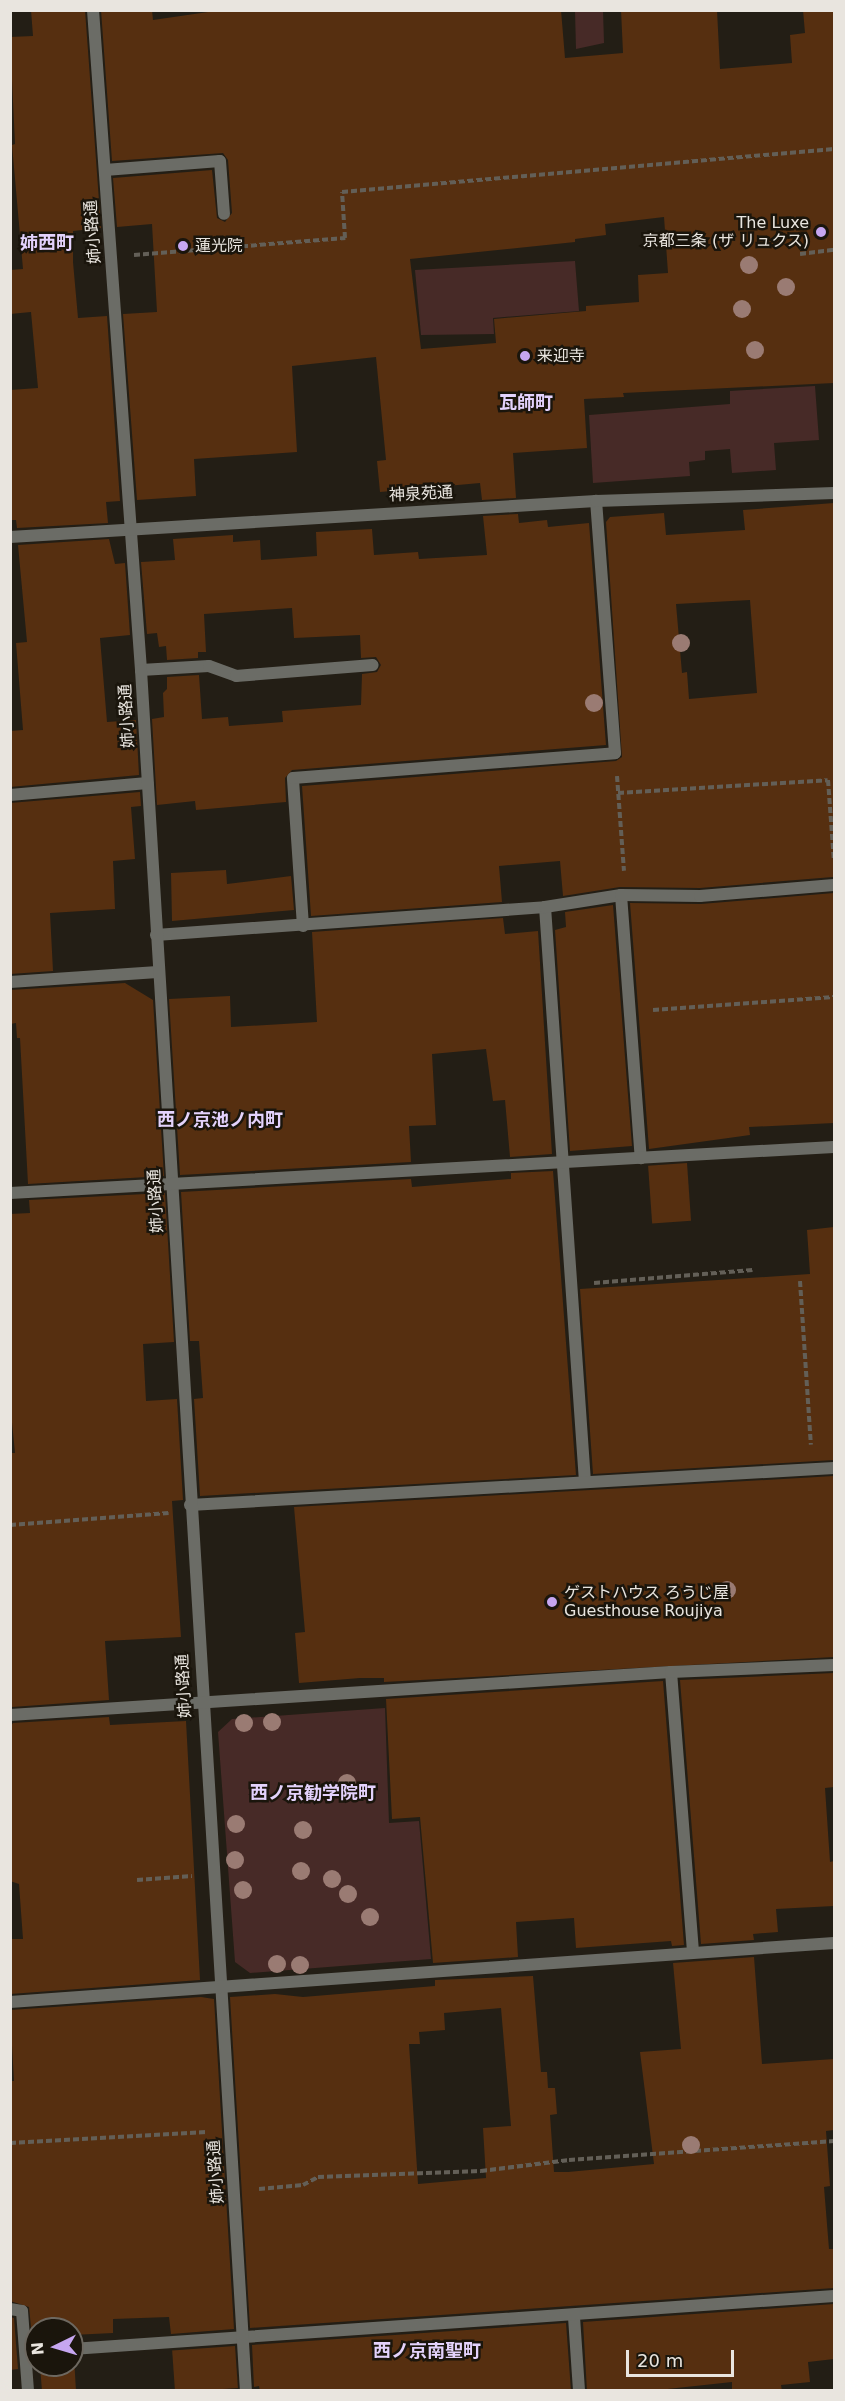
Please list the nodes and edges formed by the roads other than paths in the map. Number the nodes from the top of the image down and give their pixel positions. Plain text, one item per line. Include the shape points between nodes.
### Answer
1 (93, 10) edge
2 (105, 170) junction
3 (224, 214) dead end
4 (834, 493) edge
5 (596, 501) junction
6 (131, 527) junction
7 (10, 537) edge
8 (373, 665) dead end
9 (141, 670) junction
10 (147, 783) junction
11 (10, 795) edge
12 (834, 885) edge
13 (621, 895) junction
14 (545, 907) junction
15 (303, 926) junction
16 (156, 935) junction
17 (158, 972) junction
18 (10, 982) edge
19 (834, 1147) edge
20 (641, 1158) junction
21 (562, 1162) junction
22 (171, 1184) junction
23 (10, 1193) edge
24 (834, 1468) edge
25 (585, 1482) junction
26 (190, 1508) junction
27 (834, 1665) edge
28 (671, 1672) junction
29 (201, 1703) junction
30 (10, 1715) edge
31 (834, 1943) edge
32 (693, 1952) junction
33 (221, 1986) junction
34 (10, 2002) edge
35 (834, 2296) edge
36 (10, 2309) edge
37 (574, 2317) junction
38 (24, 2320) edge
39 (243, 2338) junction
40 (84, 2348) edge
41 (246, 2391) edge
42 (579, 2391) edge

1 - 2 street, 姉小路通
2 - 3 street via 220,161
2 - 6 street, 姉小路通
4 - 5 street, 神泉苑通
5 - 6 street, 神泉苑通
5 - 15 street via 615,753 293,778
6 - 7 street, 神泉苑通
6 - 9 street, 姉小路通
8 - 9 street via 237,676 209,666
9 - 10 street, 姉小路通
10 - 11 street
10 - 16 street, 姉小路通
12 - 13 street via 700,896
13 - 14 street
13 - 20 street
14 - 15 street
14 - 21 street
15 - 16 street
16 - 17 street, 姉小路通
17 - 18 street
17 - 22 street, 姉小路通
19 - 20 street
20 - 21 street
21 - 22 street
21 - 25 street
22 - 23 street
22 - 26 street, 姉小路通
24 - 25 street
25 - 26 street
26 - 29 street, 姉小路通
27 - 28 street
28 - 29 street
28 - 32 street
29 - 30 street
29 - 33 street, 姉小路通
31 - 32 street
32 - 33 street
33 - 34 street
33 - 39 street, 姉小路通
35 - 37 street
36 - 38 street via 22,2311
37 - 39 street
37 - 42 street
39 - 40 street
39 - 41 street, 姉小路通

